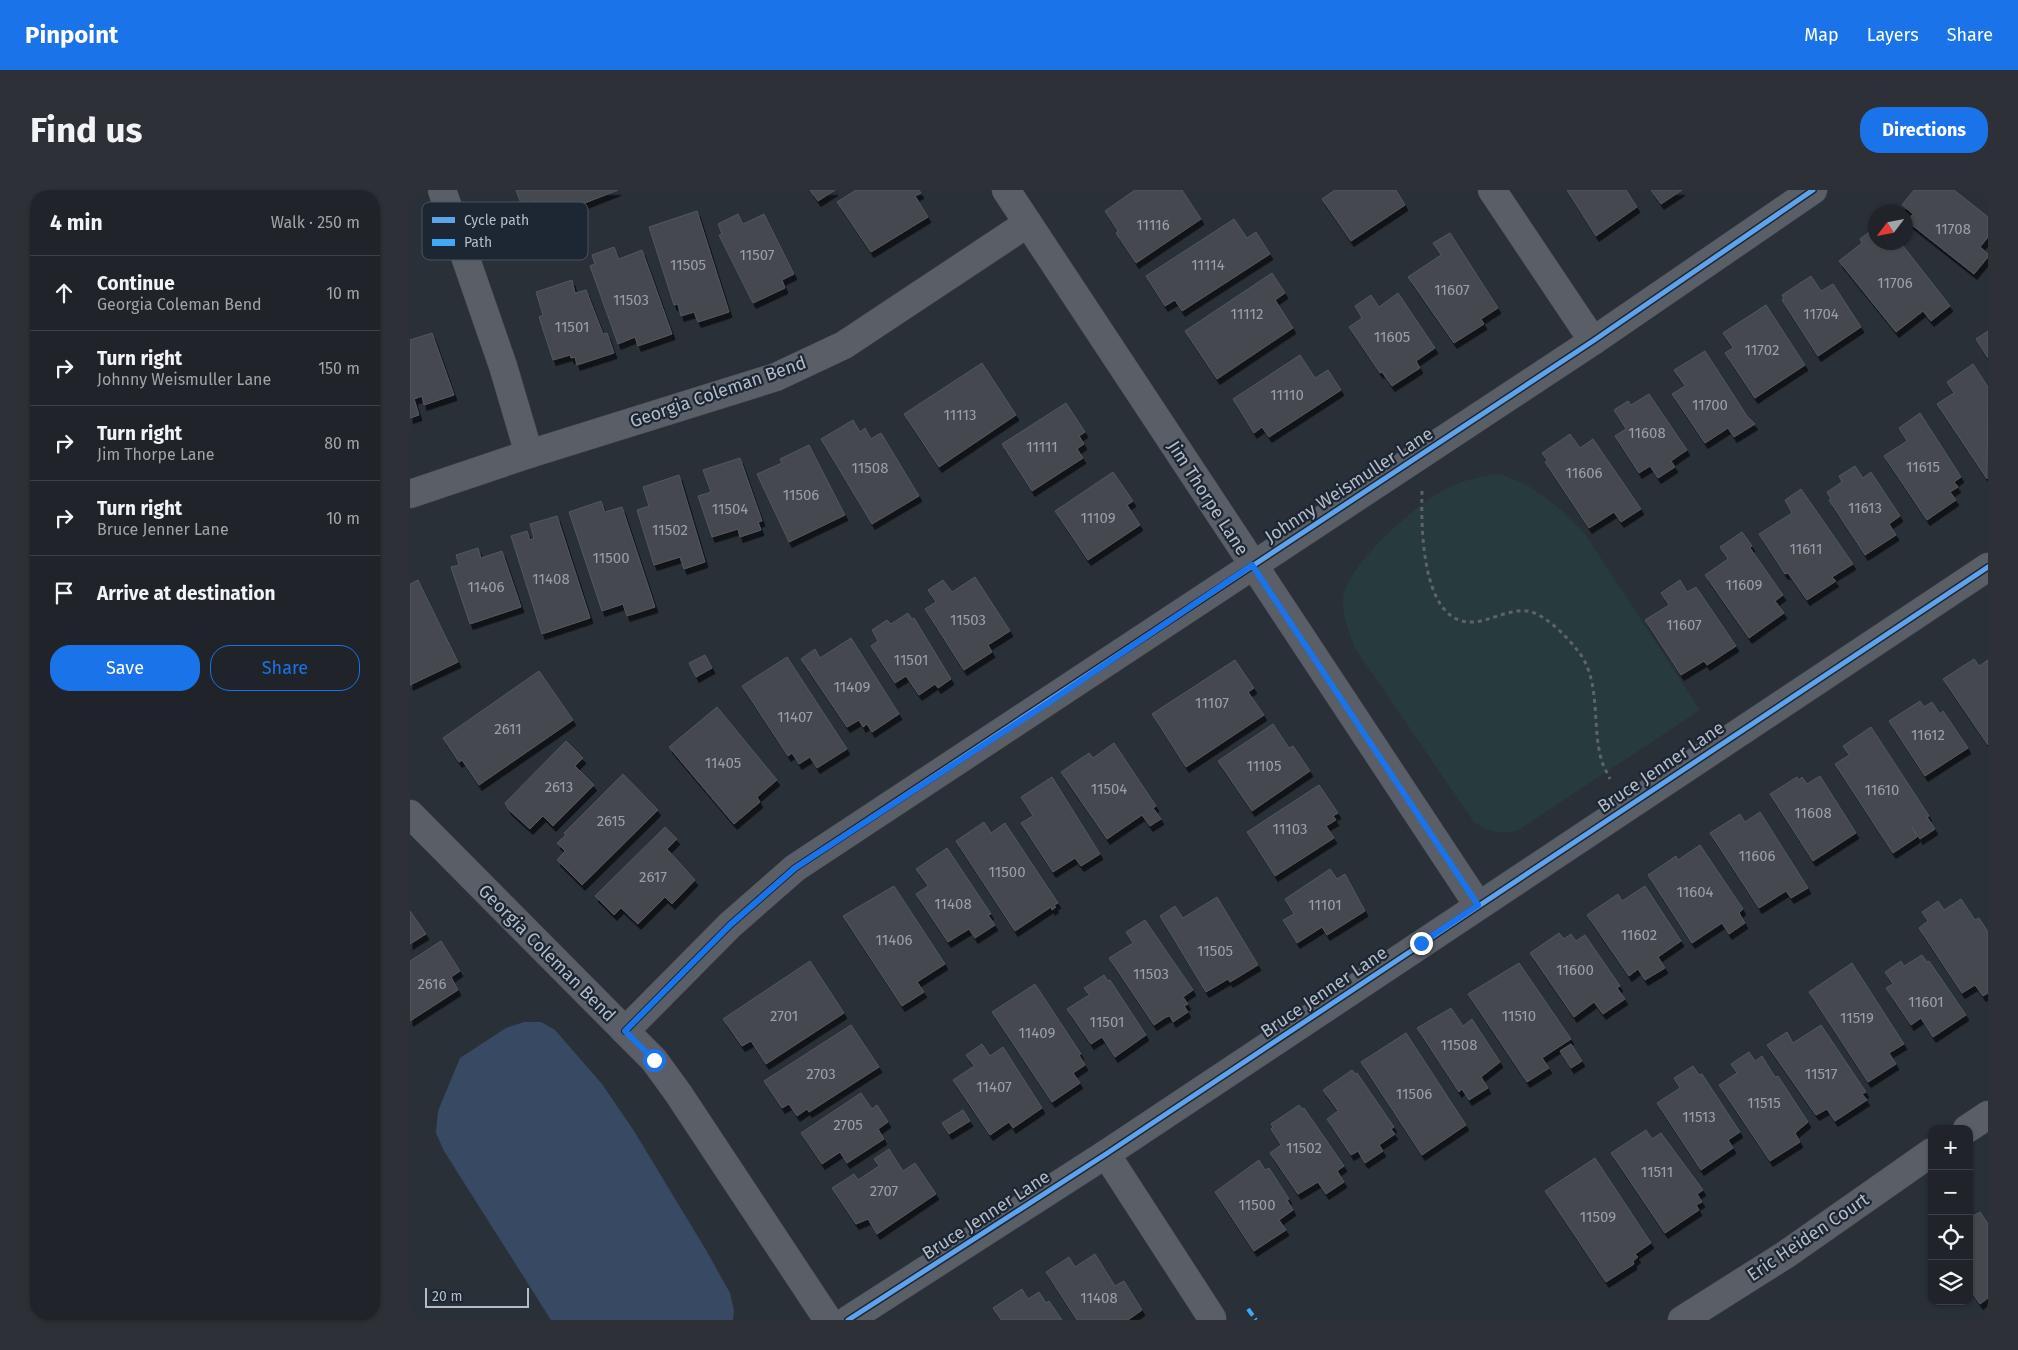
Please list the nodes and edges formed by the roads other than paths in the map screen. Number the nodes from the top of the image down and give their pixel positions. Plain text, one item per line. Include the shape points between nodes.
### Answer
1 (442, 190) edge
2 (1006, 190) edge
3 (1492, 190) edge
4 (1813, 190) edge
5 (446, 202) edge
6 (1028, 223) junction
7 (466, 260) edge
8 (1593, 341) junction
9 (529, 454) junction
10 (410, 494) edge
11 (1252, 565) junction
12 (1988, 567) edge
13 (410, 814) edge
14 (1478, 905) junction
15 (625, 1031) junction
16 (1988, 1115) edge
17 (1973, 1125) edge
18 (1106, 1154) junction
19 (1928, 1155) edge
20 (1212, 1318) dead end
21 (828, 1320) edge
22 (848, 1320) edge
23 (1682, 1320) edge

1 - 5 street
2 - 6 street, Jim Thorpe Lane
3 - 8 street
4 - 8 street, Johnny Weismuller Lane
6 - 9 street, Georgia Coleman Bend via 844,345 810,362 776,376
6 - 11 street, Jim Thorpe Lane
7 - 9 street
8 - 11 street, Johnny Weismuller Lane
9 - 10 street, Georgia Coleman Bend
11 - 14 street, Jim Thorpe Lane
11 - 15 street, Johnny Weismuller Lane via 795,868 730,925
12 - 14 street, Bruce Jenner Lane
13 - 15 street, Georgia Coleman Bend
14 - 18 street, Bruce Jenner Lane
15 - 21 street, Georgia Coleman Bend via 654,1060 678,1092
16 - 17 street
18 - 20 street
18 - 22 street, Bruce Jenner Lane
19 - 23 street, Eric Heiden Court via 1785,1255

